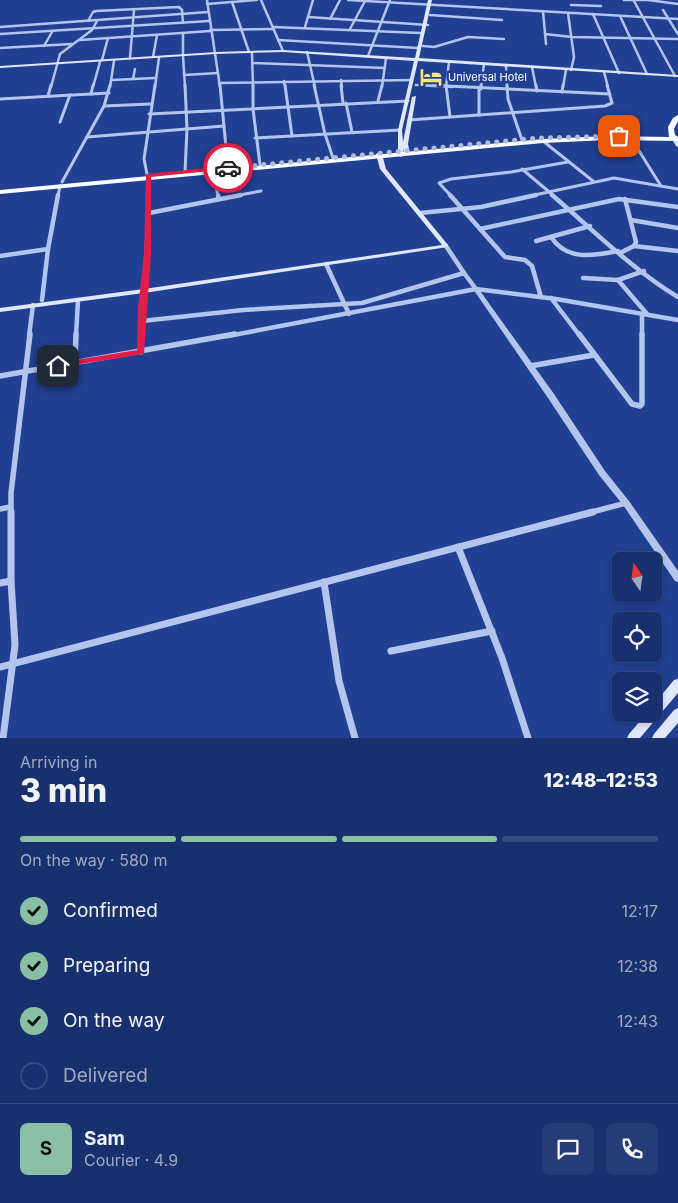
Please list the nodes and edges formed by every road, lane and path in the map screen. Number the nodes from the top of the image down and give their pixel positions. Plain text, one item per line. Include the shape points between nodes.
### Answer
1 (256, 0) edge
2 (261, 0) edge
3 (313, 0) edge
4 (340, 0) edge
5 (348, 0) edge
6 (570, 0) edge
7 (624, 0) edge
8 (634, 0) edge
9 (648, 0) edge
10 (365, 1) edge
11 (390, 1) edge
12 (207, 2) edge
13 (232, 2) junction
14 (432, 2) edge
15 (678, 4) edge
16 (571, 5) junction
17 (601, 6) dead end
18 (157, 8) junction
19 (134, 10) junction
20 (662, 10) dead end
21 (543, 11) junction
22 (208, 12) junction
23 (568, 13) junction
24 (574, 13) junction
25 (593, 14) junction
26 (182, 15) junction
27 (430, 15) junction
28 (620, 16) junction
29 (159, 17) junction
30 (308, 17) junction
31 (644, 17) junction
32 (669, 18) junction
33 (133, 19) junction
34 (330, 19) junction
35 (678, 19) edge
36 (354, 20) junction
37 (502, 20) dead end
38 (88, 21) junction
39 (97, 21) junction
40 (209, 21) junction
41 (383, 22) junction
42 (183, 23) junction
43 (426, 25) junction
44 (0, 27) edge
45 (133, 27) junction
46 (305, 27) junction
47 (274, 28) junction
48 (242, 29) junction
49 (350, 29) junction
50 (92, 30) junction
51 (210, 30) junction
52 (378, 30) junction
53 (52, 32) junction
54 (183, 33) junction
55 (421, 33) junction
56 (0, 34) edge
57 (545, 34) junction
58 (678, 34) edge
59 (156, 35) junction
60 (132, 37) junction
61 (572, 37) junction
62 (108, 38) junction
63 (602, 38) junction
64 (629, 38) junction
65 (504, 39) dead end
66 (655, 39) junction
67 (80, 40) junction
68 (278, 40) junction
69 (678, 40) edge
70 (74, 44) junction
71 (372, 44) junction
72 (546, 44) dead end
73 (44, 46) junction
74 (421, 47) junction
75 (0, 48) edge
76 (283, 51) junction
77 (251, 52) junction
78 (307, 53) junction
79 (216, 54) junction
80 (183, 56) junction
81 (368, 56) junction
82 (153, 57) junction
83 (130, 58) junction
84 (159, 58) junction
85 (386, 58) junction
86 (418, 59) junction
87 (101, 61) junction
88 (114, 61) junction
89 (449, 62) junction
90 (252, 63) junction
91 (57, 64) junction
92 (310, 64) junction
93 (484, 64) junction
94 (506, 66) junction
95 (0, 67) edge
96 (532, 67) junction
97 (385, 68) junction
98 (135, 69) dead end
99 (568, 70) junction
100 (604, 72) junction
101 (218, 73) junction
102 (619, 73) junction
103 (647, 74) junction
104 (184, 76) junction
105 (677, 76) edge
106 (156, 78) junction
107 (133, 79) junction
108 (112, 80) junction
109 (313, 80) junction
110 (341, 80) junction
111 (384, 80) junction
112 (412, 80) junction
113 (284, 81) junction
114 (251, 82) junction
115 (219, 83) junction
116 (416, 85) junction
117 (446, 88) junction
118 (480, 89) junction
119 (507, 90) junction
120 (537, 90) junction
121 (562, 92) junction
122 (109, 93) junction
123 (91, 94) junction
124 (610, 94) junction
125 (70, 95) junction
126 (48, 96) junction
127 (0, 99) edge
128 (378, 101) junction
129 (408, 101) junction
130 (345, 103) junction
131 (150, 104) junction
132 (318, 105) junction
133 (104, 106) junction
134 (286, 106) junction
135 (253, 109) junction
136 (222, 110) junction
137 (186, 112) junction
138 (512, 112) junction
139 (149, 114) junction
140 (479, 115) junction
141 (450, 117) junction
142 (678, 117) edge
143 (409, 120) junction
144 (60, 122) dead end
145 (678, 125) edge
146 (224, 126) junction
147 (186, 129) junction
148 (400, 130) junction
149 (352, 132) junction
150 (146, 133) junction
151 (325, 134) junction
152 (292, 136) junction
153 (87, 137) junction
154 (255, 138) junction
155 (677, 138) edge
156 (522, 140) junction
157 (542, 141) junction
158 (636, 146) dead end
159 (403, 153) junction
160 (379, 156) junction
161 (333, 158) junction
162 (568, 162) junction
163 (260, 165) junction
164 (228, 168) junction
165 (522, 169) junction
166 (184, 172) junction
167 (214, 173) junction
168 (148, 177) junction
169 (592, 181) junction
170 (61, 184) junction
171 (660, 186) junction
172 (678, 189) edge
173 (0, 190) edge
174 (261, 191) dead end
175 (550, 192) junction
176 (219, 199) junction
177 (626, 199) junction
178 (678, 207) edge
179 (463, 210) junction
180 (572, 211) junction
181 (149, 213) junction
182 (420, 213) junction
183 (631, 220) junction
184 (590, 226) junction
185 (678, 228) edge
186 (480, 229) junction
187 (550, 237) junction
188 (536, 241) dead end
189 (445, 244) junction
190 (634, 246) junction
191 (48, 249) junction
192 (678, 251) edge
193 (619, 252) junction
194 (0, 256) edge
195 (326, 264) junction
196 (644, 271) junction
197 (464, 273) junction
198 (583, 278) dead end
199 (618, 280) junction
200 (144, 289) junction
201 (476, 289) junction
202 (542, 297) junction
203 (678, 297) edge
204 (551, 298) junction
205 (42, 300) junction
206 (78, 300) junction
207 (343, 304) junction
208 (33, 305) junction
209 (0, 306) edge
210 (0, 310) edge
211 (349, 314) junction
212 (645, 314) junction
213 (678, 320) edge
214 (142, 321) junction
215 (141, 352) junction
216 (594, 355) junction
217 (75, 363) junction
218 (530, 366) junction
219 (24, 372) junction
220 (0, 376) edge
221 (626, 504) junction
222 (10, 507) junction
223 (0, 509) edge
224 (458, 547) junction
225 (678, 578) edge
226 (10, 581) junction
227 (324, 582) junction
228 (0, 583) edge
229 (492, 631) junction
230 (391, 650) dead end
231 (12, 664) junction
232 (0, 667) edge
233 (678, 684) edge
234 (678, 714) edge
235 (2, 725) edge
236 (2, 738) edge
237 (354, 738) edge
238 (528, 738) edge
239 (633, 738) edge
240 (658, 738) edge

1 - 13 street
2 - 47 street
3 - 30 street
4 - 34 street
5 - 10 street
6 - 16 street
7 - 8 street
8 - 9 street
8 - 31 street
9 - 15 street
10 - 11 street
10 - 36 street
11 - 14 street
11 - 41 street
12 - 13 street
12 - 22 street
13 - 48 street
14 - 21 street
14 - 27 main road
14 - 43 main road
16 - 17 street
16 - 24 street
18 - 19 street
18 - 26 street via 179,7
18 - 29 street
19 - 33 street
19 - 38 street via 94,12
20 - 32 street
21 - 23 street
21 - 57 street
22 - 26 street
22 - 40 street
23 - 24 street
23 - 61 street
24 - 25 street
25 - 28 street
25 - 63 street
26 - 29 street
26 - 42 street
27 - 37 street
27 - 43 main road
28 - 31 street
28 - 64 street
29 - 33 street
30 - 34 street
30 - 46 street
31 - 32 street
31 - 66 street
32 - 35 street
32 - 58 street
33 - 39 street
33 - 45 street
34 - 36 street
36 - 41 street
36 - 49 street
38 - 39 street
38 - 44 street
39 - 50 street
40 - 42 street
40 - 51 street
41 - 43 street
41 - 52 street
42 - 45 street
43 - 55 main road
43 - 74 main road
45 - 50 street
45 - 60 street
46 - 47 street
46 - 49 street
47 - 48 street
47 - 68 street
48 - 51 street
48 - 77 street
49 - 52 street
50 - 53 street
50 - 67 street
51 - 54 street
51 - 79 street
52 - 55 street
52 - 71 street
53 - 56 street
53 - 73 street
54 - 59 street
54 - 80 street
55 - 74 main road
57 - 61 street
57 - 72 street
59 - 60 street
59 - 82 street
60 - 62 street
60 - 83 street
61 - 63 street
61 - 99 street via 574,57
62 - 67 street
62 - 87 street
63 - 64 street
63 - 102 street
64 - 66 street
64 - 103 street
65 - 74 street via 472,37 434,47
66 - 69 street
66 - 105 street
67 - 70 street
68 - 71 street
68 - 76 street
70 - 73 street
70 - 91 street via 60,54
71 - 74 street
71 - 81 street
73 - 75 street
74 - 86 main road
76 - 77 main road
76 - 78 main road
77 - 78 main road
77 - 79 main road
77 - 90 street
78 - 81 main road
78 - 85 main road
78 - 92 street
79 - 80 main road
79 - 101 street
80 - 82 main road
80 - 84 main road
80 - 104 street
81 - 86 main road
82 - 83 main road
83 - 87 main road
84 - 88 main road
84 - 106 street
85 - 86 main road
85 - 97 street
86 - 89 main road
86 - 112 main road
86 - 116 main road
87 - 88 main road
87 - 91 main road
87 - 123 street
88 - 108 street
89 - 93 main road
89 - 117 street
90 - 92 street
90 - 114 street
91 - 95 main road
91 - 126 street
92 - 97 street
92 - 109 street
93 - 94 main road
93 - 118 street
94 - 96 main road
94 - 119 street
96 - 99 main road
96 - 120 street
97 - 111 street
98 - 107 street
99 - 100 main road
99 - 121 street
100 - 102 main road
100 - 124 street
101 - 104 street
101 - 115 street
102 - 103 main road
103 - 105 main road
104 - 137 street
106 - 107 street
106 - 131 street
107 - 108 street
108 - 122 street
109 - 110 street
109 - 113 street
109 - 132 street
110 - 111 street
110 - 130 street
111 - 112 street
111 - 128 street
112 - 129 main road
113 - 114 street
113 - 134 street
114 - 115 street
114 - 135 street
115 - 136 street
116 - 117 street
116 - 143 main road
117 - 118 street
117 - 141 street
118 - 119 street
118 - 140 street
119 - 120 street
119 - 138 street
120 - 121 street
121 - 124 street
122 - 123 street
122 - 133 street
123 - 125 street
124 - 138 street via 612,103 605,106
125 - 126 street
125 - 144 street
126 - 127 street
128 - 129 street
128 - 130 street
129 - 148 main road
130 - 132 street
130 - 149 street
131 - 133 street
131 - 139 street
132 - 134 street
132 - 151 street
133 - 153 street
134 - 135 street
134 - 152 street
135 - 136 street
135 - 154 street
136 - 137 street
136 - 146 street
137 - 139 street
137 - 147 street
138 - 140 street
138 - 156 street
139 - 150 street
140 - 141 street
141 - 143 street
142 - 155 highway via 670,130
143 - 159 main road
145 - 155 highway
146 - 147 street
146 - 164 street
147 - 150 street
147 - 166 street
148 - 149 street
148 - 159 main road
149 - 151 street
150 - 153 street
150 - 168 street via 144,159
151 - 152 street
151 - 161 street
152 - 154 street
153 - 170 street
154 - 163 street
155 - 156 highway via 582,136
155 - 157 highway
156 - 159 highway
157 - 159 highway
157 - 162 street
158 - 171 street
159 - 160 highway
160 - 161 highway
160 - 167 highway
160 - 182 main road via 383,169
161 - 163 highway
162 - 165 street
162 - 169 street
163 - 164 highway
164 - 166 highway
165 - 175 street
165 - 179 street via 439,183
166 - 168 highway
167 - 168 highway
167 - 176 street
168 - 170 highway
168 - 181 street
169 - 171 street via 614,178
169 - 175 street
170 - 173 highway
170 - 191 street
171 - 172 street
174 - 176 street
175 - 179 street
175 - 180 street
176 - 181 street
177 - 178 street
177 - 180 street
177 - 183 street
179 - 182 street
179 - 186 street
180 - 184 street
180 - 186 street
181 - 200 street
182 - 189 main road
183 - 185 street
183 - 190 street
184 - 187 street
184 - 193 street
186 - 202 street via 505,258 525,260 532,266
187 - 188 street
187 - 193 street via 555,246 567,254 584,256
189 - 195 main road
189 - 197 street
189 - 200 main road
190 - 192 street
190 - 193 street
191 - 194 street
191 - 205 street
193 - 196 street
195 - 200 main road
195 - 207 street
196 - 199 street
196 - 203 street
197 - 201 street
197 - 207 street via 362,303
198 - 199 street
199 - 212 street
200 - 205 main road
200 - 206 main road
200 - 214 street
201 - 202 street
201 - 211 street
201 - 218 street
202 - 204 street
204 - 212 street
204 - 216 street
205 - 209 main road
206 - 208 main road
206 - 217 street
207 - 211 street
207 - 214 street
208 - 210 main road
208 - 219 street
211 - 215 street
212 - 213 street
212 - 216 street via 640,406 632,404
214 - 215 street
215 - 217 street
216 - 218 street
217 - 219 street
218 - 221 street
219 - 220 street
219 - 222 street
221 - 224 street
221 - 225 street
222 - 223 street
222 - 226 street
224 - 227 street
224 - 229 street
226 - 228 street
226 - 231 street via 15,646
227 - 231 street
227 - 237 street via 339,681
229 - 230 street
229 - 238 street
231 - 232 street
231 - 235 street
233 - 239 main road
234 - 240 main road
235 - 236 street

